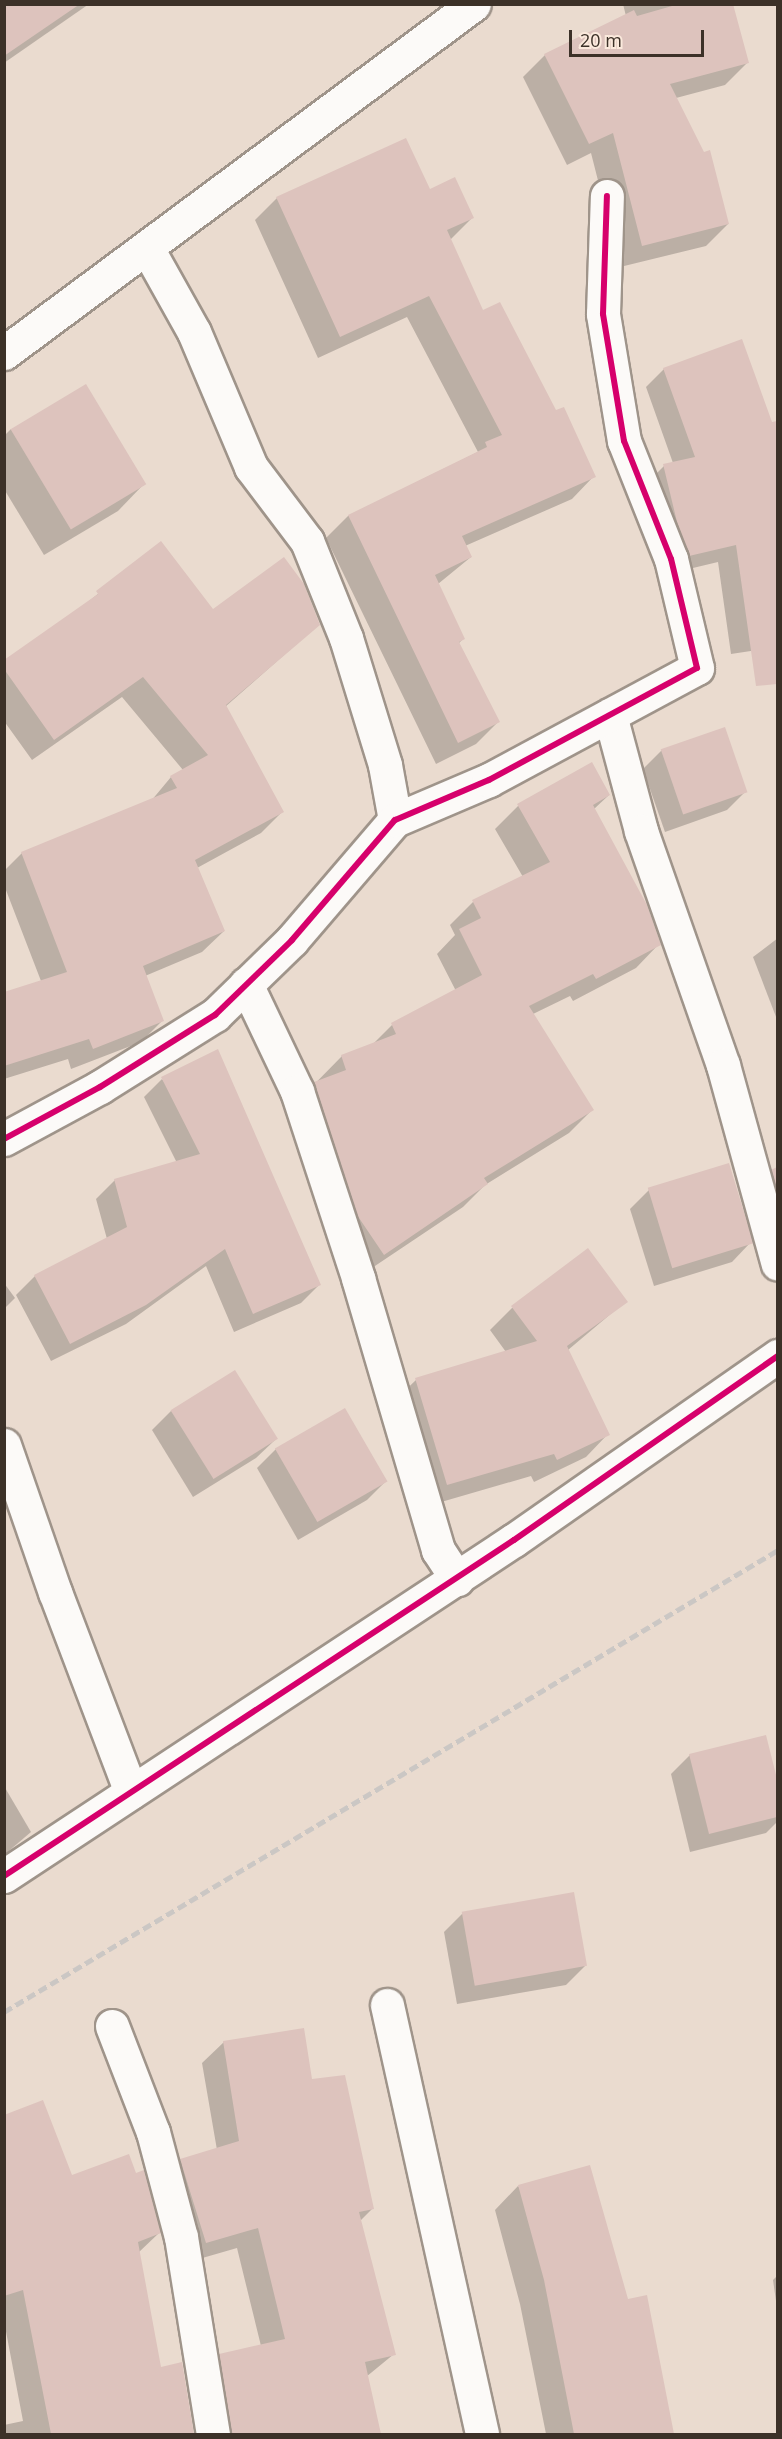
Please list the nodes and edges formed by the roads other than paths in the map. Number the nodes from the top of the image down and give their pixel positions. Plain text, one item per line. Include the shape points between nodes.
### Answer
1 (474, 4) edge
2 (607, 196) dead end
3 (147, 248) junction
4 (4, 353) edge
5 (610, 715) junction
6 (395, 820) junction
7 (246, 984) junction
8 (4, 1139) edge
9 (777, 1264) edge
10 (777, 1356) edge
11 (4, 1445) edge
12 (457, 1579) junction
13 (131, 1792) junction
14 (4, 1876) edge
15 (387, 2005) dead end
16 (112, 2026) dead end
17 (213, 2434) edge
18 (482, 2434) edge

1 - 3 street
2 - 5 street via 603,315 624,441 670,559 698,668
3 - 4 street
3 - 6 street via 194,332 251,467 307,541 346,638 385,765
5 - 6 street via 489,780
5 - 9 street via 642,831 723,1065
6 - 7 street via 292,940
7 - 8 street via 215,1015 100,1087
7 - 12 street via 297,1091 358,1278 438,1550
10 - 12 street
11 - 13 street
12 - 13 street
13 - 14 street
15 - 18 street
16 - 17 street via 153,2132 181,2236

